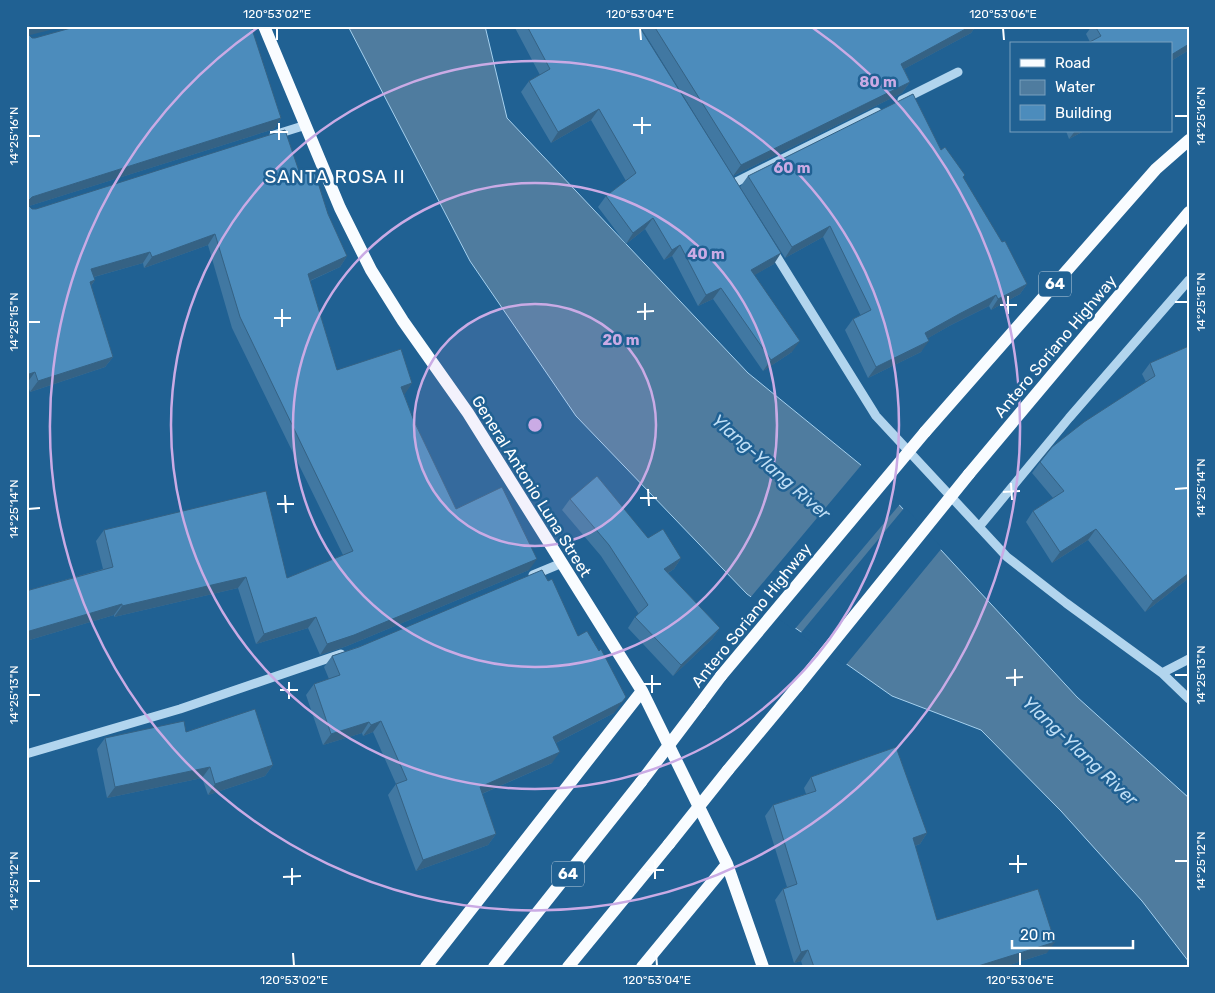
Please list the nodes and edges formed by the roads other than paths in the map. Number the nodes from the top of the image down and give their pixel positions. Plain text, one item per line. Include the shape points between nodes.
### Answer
1 (264, 26) edge
2 (958, 72) dead end
3 (306, 125) junction
4 (268, 137) edge
5 (1189, 140) edge
6 (726, 175) edge
7 (732, 184) junction
8 (737, 192) edge
9 (1189, 212) edge
10 (768, 242) edge
11 (1189, 280) edge
12 (979, 526) junction
13 (562, 563) junction
14 (528, 578) edge
15 (349, 652) edge
16 (1189, 659) edge
17 (1162, 673) junction
18 (642, 691) junction
19 (1189, 699) edge
20 (26, 754) edge
21 (727, 864) junction
22 (426, 967) edge
23 (494, 967) edge
24 (568, 967) edge
25 (642, 967) edge
26 (763, 967) edge

1 - 3 main road, General Antonio Luna Street
2 - 7 street
3 - 4 street
3 - 13 main road, General Antonio Luna Street via 340,208 371,270 468,413
5 - 23 main road, Antero Soriano Highway / 64, bridge via 1156,169 925,432 721,676
6 - 7 street
7 - 8 street
9 - 24 main road, Antero Soriano Highway, bridge via 969,474
10 - 12 street via 876,416
11 - 12 street
12 - 17 street via 1007,557
13 - 14 street
13 - 18 main road, General Antonio Luna Street
15 - 20 street via 180,709
16 - 17 street
17 - 19 street
18 - 21 main road, General Antonio Luna Street
18 - 22 main road
21 - 25 main road
21 - 26 main road, General Antonio Luna Street

